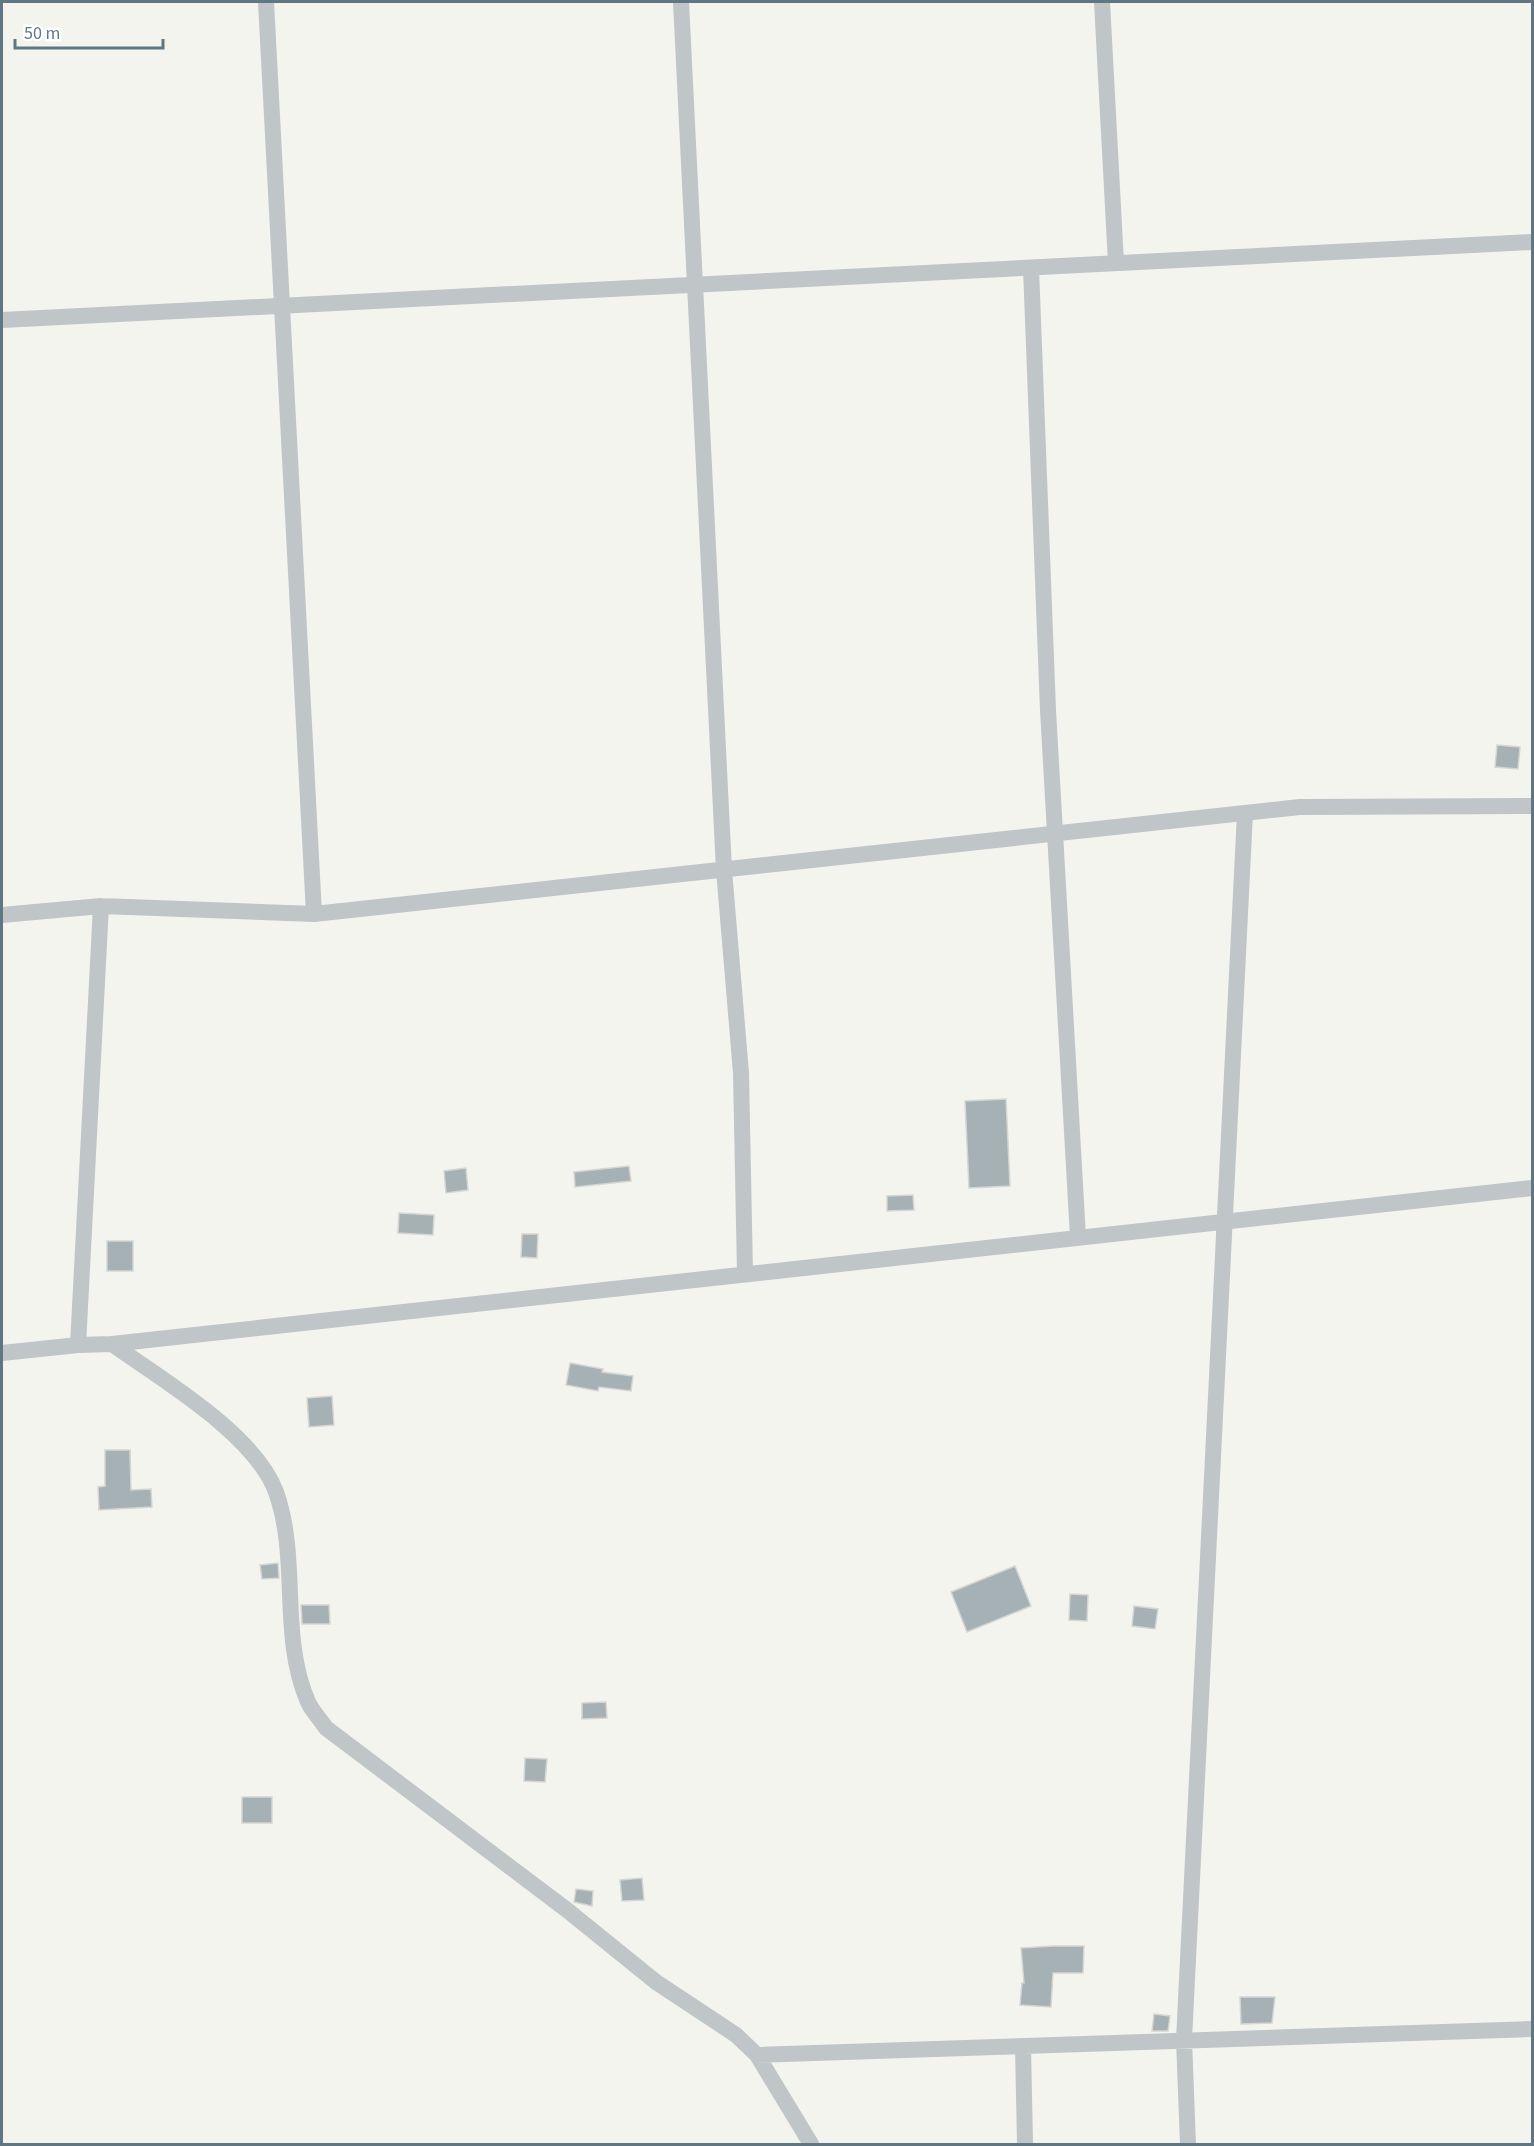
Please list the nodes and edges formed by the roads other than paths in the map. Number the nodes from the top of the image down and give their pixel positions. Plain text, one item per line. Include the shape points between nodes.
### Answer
1 (266, 2) edge
2 (681, 2) edge
3 (1102, 2) edge
4 (1533, 242) edge
5 (1116, 263) junction
6 (1031, 268) junction
7 (695, 285) junction
8 (282, 306) junction
9 (2, 320) edge
10 (1533, 806) edge
11 (1245, 813) junction
12 (1055, 834) junction
13 (724, 870) junction
14 (101, 906) junction
15 (314, 914) junction
16 (2, 915) edge
17 (1533, 1188) edge
18 (1225, 1221) junction
19 (1078, 1237) junction
20 (745, 1273) junction
21 (112, 1344) junction
22 (78, 1345) junction
23 (2, 1353) edge
24 (1533, 2028) edge
25 (1184, 2040) junction
26 (1023, 2046) junction
27 (757, 2055) junction
28 (811, 2145) edge
29 (1025, 2145) edge
30 (1188, 2145) edge

1 - 8 street
2 - 7 street
3 - 5 street
4 - 5 street
5 - 6 street
6 - 7 street
6 - 12 street
7 - 8 street
7 - 13 street
8 - 9 street
8 - 15 street
10 - 11 street via 1300,807
11 - 12 street
11 - 18 street
12 - 13 street
12 - 19 street
13 - 15 street
13 - 20 street via 741,1072
14 - 15 street
14 - 16 street
14 - 22 street
17 - 18 street
18 - 19 street
18 - 25 street
19 - 20 street
20 - 21 street
21 - 22 street
21 - 27 street via 198,1405 247,1447 275,1490 289,1543 295,1657 308,1703 326,1728 656,1982 736,2035
22 - 23 street
24 - 25 street
25 - 26 street
25 - 30 street
26 - 27 street
26 - 29 street
27 - 28 street

